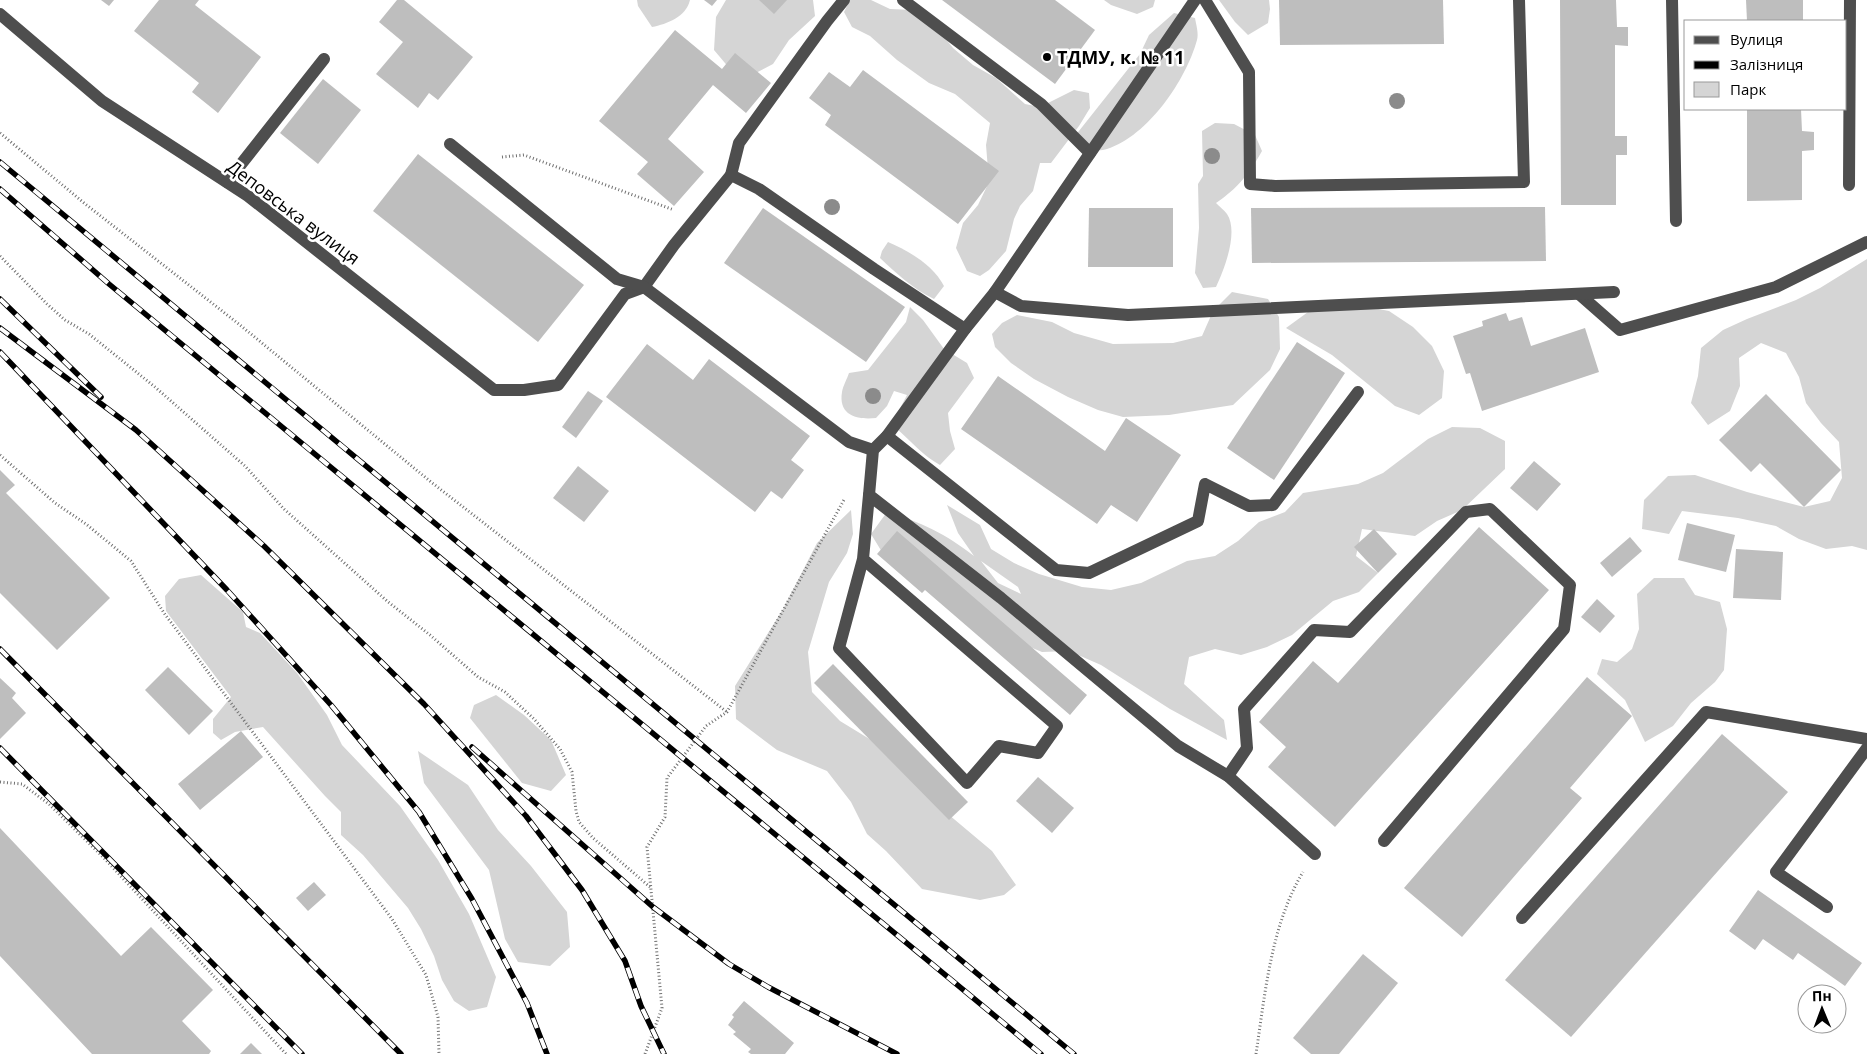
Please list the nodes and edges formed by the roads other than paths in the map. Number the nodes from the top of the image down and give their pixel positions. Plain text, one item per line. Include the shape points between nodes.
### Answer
1 (844, 0) edge
2 (903, 0) edge
3 (1195, 0) edge
4 (1205, 0) edge
5 (1520, 0) edge
6 (1672, 0) edge
7 (1850, 0) edge
8 (0, 14) edge
9 (324, 59) dead end
10 (450, 144) dead end
11 (1090, 153) junction
12 (731, 174) junction
13 (227, 182) junction
14 (1849, 185) dead end
15 (1676, 221) dead end
16 (1867, 242) edge
17 (644, 287) junction
18 (994, 292) junction
19 (1614, 292) dead end
20 (1579, 294) junction
21 (965, 329) junction
22 (1358, 392) dead end
23 (887, 436) junction
24 (873, 450) junction
25 (869, 495) junction
26 (863, 559) junction
27 (1867, 739) edge
28 (1867, 748) edge
29 (1228, 776) junction
30 (1384, 841) dead end
31 (1314, 854) road end
32 (1826, 907) dead end
33 (1522, 918) dead end

1 - 12 lane via 739,143
2 - 11 lane via 1041,104
3 - 11 lane
4 - 5 lane via 1249,72 1250,184 1274,186 1524,182
6 - 15 lane
7 - 14 lane
8 - 13 lane, Деповська вулиця via 102,101
9 - 13 lane
10 - 17 lane via 617,278
11 - 18 lane
12 - 17 lane
12 - 21 lane
13 - 17 lane, Деповська вулиця via 494,390 558,385 625,294
16 - 20 lane via 1776,287 1620,330
17 - 24 lane via 849,442
18 - 20 lane via 1021,306 1128,315
18 - 21 lane
19 - 20 lane
21 - 23 lane
22 - 23 lane via 1273,505 1249,506 1205,484 1198,521 1089,573 1056,570
23 - 24 lane
24 - 25 lane
25 - 26 lane
25 - 29 lane via 1001,598 1178,746
26 - 26 lane via 1057,726 1038,753 999,746 968,783 839,648
27 - 33 lane via 1706,712
28 - 32 lane via 1776,872
29 - 30 lane via 1247,748 1244,709 1314,630 1350,632 1466,512 1490,509 1570,584 1564,629
29 - 31 lane

